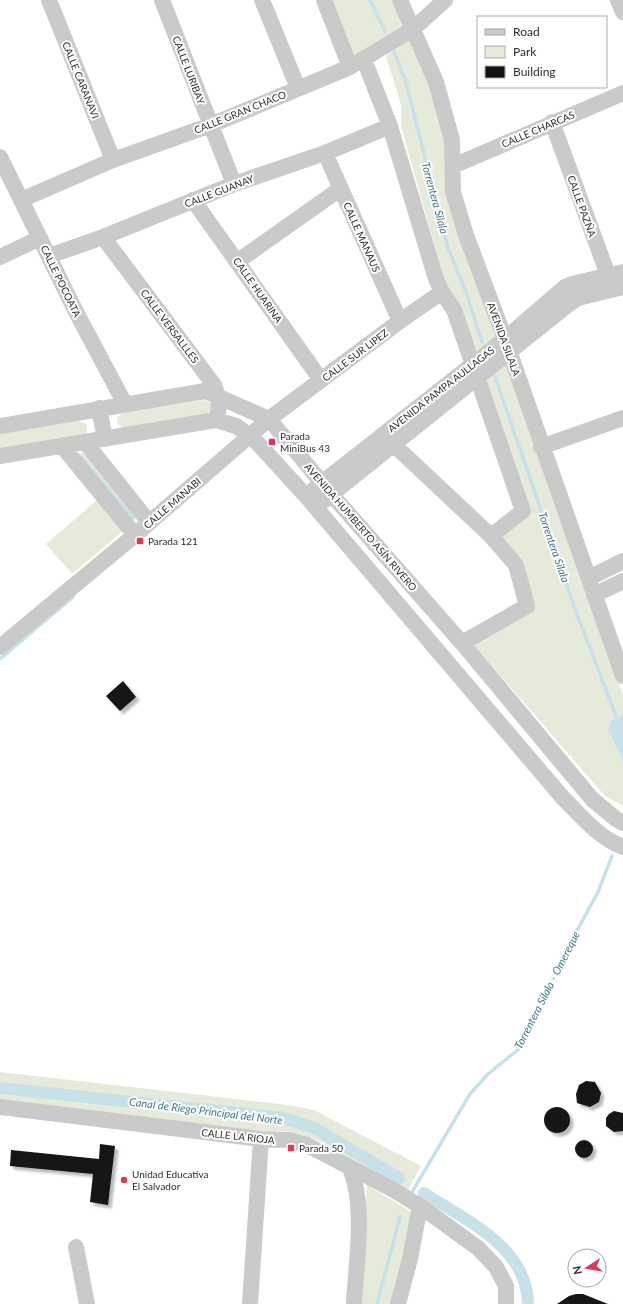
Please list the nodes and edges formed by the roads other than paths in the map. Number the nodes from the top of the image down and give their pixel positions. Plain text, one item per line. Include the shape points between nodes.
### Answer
1 (49, 0) edge
2 (162, 0) edge
3 (262, 0) edge
4 (324, 0) edge
5 (400, 0) edge
6 (445, 0) edge
7 (618, 0) edge
8 (623, 12) edge
9 (414, 29) junction
10 (364, 60) junction
11 (350, 68) junction
12 (298, 88) junction
13 (623, 93) edge
14 (552, 122) junction
15 (210, 125) junction
16 (390, 126) junction
17 (325, 153) junction
18 (0, 156) edge
19 (113, 160) junction
20 (453, 166) junction
21 (234, 184) junction
22 (340, 189) junction
23 (21, 200) junction
24 (193, 200) junction
25 (103, 237) junction
26 (40, 238) junction
27 (48, 256) junction
28 (0, 257) edge
29 (238, 261) junction
30 (623, 272) edge
31 (615, 284) edge
32 (442, 292) junction
33 (400, 321) junction
34 (507, 345) junction
35 (476, 371) junction
36 (321, 380) junction
37 (219, 396) junction
38 (125, 404) junction
39 (99, 408) junction
40 (623, 418) edge
41 (216, 420) junction
42 (269, 420) junction
43 (0, 426) edge
44 (251, 436) junction
45 (105, 439) junction
46 (86, 442) junction
47 (393, 444) junction
48 (62, 446) junction
49 (542, 447) junction
50 (0, 456) edge
51 (327, 488) junction
52 (310, 501) junction
53 (149, 522) junction
54 (135, 535) junction
55 (491, 536) junction
56 (623, 561) edge
57 (589, 578) junction
58 (623, 581) edge
59 (594, 595) junction
60 (462, 643) junction
61 (0, 647) edge
62 (623, 676) edge
63 (579, 783) junction
64 (563, 798) junction
65 (623, 822) edge
66 (623, 846) edge
67 (0, 1107) edge
68 (261, 1140) junction
69 (350, 1168) junction
70 (420, 1206) junction
71 (76, 1247) dead end
72 (87, 1304) edge
73 (250, 1304) edge
74 (354, 1304) edge
75 (398, 1304) edge
76 (506, 1304) edge

1 - 19 street, CALLE CARANAVI
2 - 15 street, CALLE LURIBAY
3 - 12 street
4 - 11 street
5 - 9 street, AVENIDA SILALA
6 - 9 street, CALLE GRAN CHACO
7 - 8 street
9 - 10 street, CALLE GRAN CHACO
9 - 20 street, AVENIDA SILALA via 436,82 452,140
10 - 11 street, CALLE GRAN CHACO
10 - 16 street
11 - 12 street, CALLE GRAN CHACO
12 - 15 street, CALLE GRAN CHACO
13 - 14 street, CALLE CHARCAS
14 - 20 street, CALLE CHARCAS
14 - 31 street, CALLE PAZÑA
15 - 19 street, CALLE GRAN CHACO
15 - 21 street, CALLE LURIBAY
16 - 17 street, CALLE GUANAY
16 - 32 street
17 - 21 street, CALLE GUANAY
17 - 22 street, CALLE MANAUS
18 - 23 street, CALLE POCOATA
19 - 23 street, CALLE GRAN CHACO
20 - 34 street, AVENIDA SILALA via 453,192 461,221
21 - 24 street, CALLE GUANAY
22 - 29 street
22 - 33 street, CALLE MANAUS
23 - 26 street, CALLE POCOATA
24 - 25 street, CALLE GUANAY
24 - 29 street, CALLE HUARINA
25 - 27 street, CALLE GUANAY
25 - 37 street, CALLE VERSALLLES via 214,384
26 - 27 street, CALLE POCOATA
26 - 28 street
27 - 38 street, CALLE POCOATA
29 - 36 street, CALLE HUARINA
30 - 31 street, AVENIDA PAMPA AULLAGAS
31 - 34 street, AVENIDA PAMPA AULLAGAS via 578,298
32 - 33 street, CALLE SUR LIPEZ
32 - 35 street via 454,310
33 - 36 street, CALLE SUR LIPEZ
34 - 35 street, AVENIDA PAMPA AULLAGAS
34 - 49 street, AVENIDA SILALA
35 - 47 street, AVENIDA PAMPA AULLAGAS
35 - 51 street, AVENIDA PAMPA AULLAGAS
35 - 55 street via 523,511
36 - 42 street, CALLE SUR LIPEZ
37 - 38 street, AVENIDA HUMBERTO ASÍN RIVERO via 205,391
37 - 41 street via 219,413
37 - 42 street, AVENIDA HUMBERTO ASÍN RIVERO
38 - 39 street, AVENIDA HUMBERTO ASÍN RIVERO
39 - 43 street, AVENIDA HUMBERTO ASÍN RIVERO
39 - 45 street
40 - 49 street
41 - 44 street via 236,426
41 - 45 street
42 - 44 street, CALLE MANABI
42 - 51 street, AVENIDA HUMBERTO ASÍN RIVERO
44 - 52 street
44 - 53 street, CALLE MANABI
45 - 46 street
46 - 48 street
46 - 53 street
47 - 51 street, AVENIDA PAMPA AULLAGAS
47 - 55 street
48 - 50 street
48 - 54 street
49 - 57 street, AVENIDA SILALA
51 - 52 street, AVENIDA PAMPA AULLAGAS
51 - 60 street, AVENIDA HUMBERTO ASÍN RIVERO
52 - 64 street
53 - 54 street, CALLE MANABI
54 - 61 street, CALLE MANABI
55 - 60 street via 516,566 527,606
56 - 57 street
57 - 59 street, AVENIDA SILALA
58 - 59 street
59 - 62 street, AVENIDA SILALA
60 - 63 street, AVENIDA HUMBERTO ASÍN RIVERO
63 - 64 street
63 - 65 street, AVENIDA HUMBERTO ASÍN RIVERO via 592,799
64 - 66 street via 600,833
67 - 68 street, CALLE LA RIOJA
68 - 69 street, CALLE LA RIOJA via 290,1140 307,1145
68 - 73 street
69 - 70 street, CALLE LA RIOJA
69 - 74 street via 360,1201
70 - 75 street
70 - 76 street, CALLE LA RIOJA via 478,1248 496,1268 506,1286
71 - 72 street

